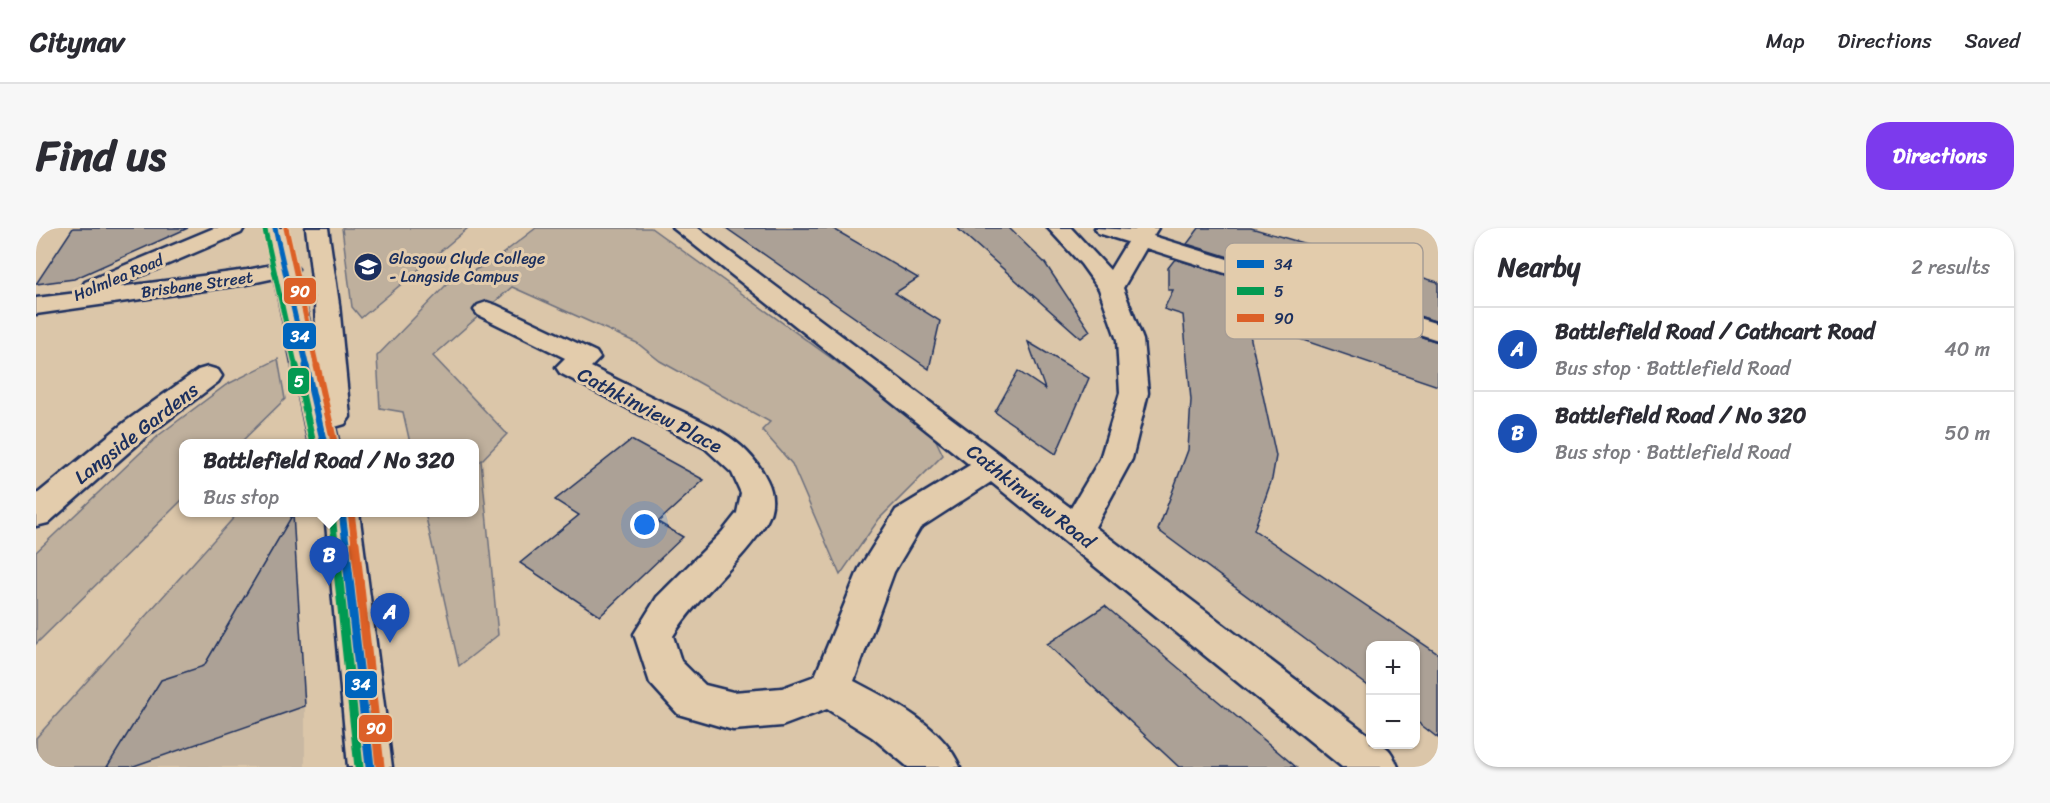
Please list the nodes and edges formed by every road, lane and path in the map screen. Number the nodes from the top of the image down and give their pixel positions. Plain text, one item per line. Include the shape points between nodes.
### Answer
1 (233, 228) edge
2 (275, 228) edge
3 (316, 228) edge
4 (684, 228) edge
5 (1059, 228) edge
6 (1106, 228) edge
7 (1144, 233) edge
8 (1225, 260) edge
9 (321, 261) junction
10 (286, 269) junction
11 (1111, 288) junction
12 (42, 308) edge
13 (487, 310) dead end
14 (1423, 327) edge
15 (1438, 332) edge
16 (208, 376) dead end
17 (323, 439) edge
18 (337, 439) edge
19 (992, 466) junction
20 (36, 514) edge
21 (341, 517) edge
22 (1075, 531) junction
23 (830, 689) junction
24 (370, 767) edge
25 (938, 767) edge
26 (1376, 767) edge

1 - 12 street, Holmlea Road
2 - 10 street
3 - 9 street
4 - 19 street, Cathkinview Road
5 - 11 street
6 - 7 street
7 - 8 street
7 - 11 street
9 - 10 street, Brisbane Street
9 - 18 street
10 - 12 street, Brisbane Street
10 - 17 street
11 - 22 street via 1130,340 1134,393 1116,459
13 - 23 street, Cathkinview Place via 586,358 570,368 716,441 744,467 758,493 753,516 670,608 653,634 664,671 693,701 733,711 782,707
14 - 15 street
16 - 20 street, Langside Gardens via 136,429
19 - 22 street, Cathkinview Road
19 - 23 street via 908,519 877,569
21 - 24 street
22 - 26 street, Cathkinview Road
23 - 25 street via 876,714 916,743

